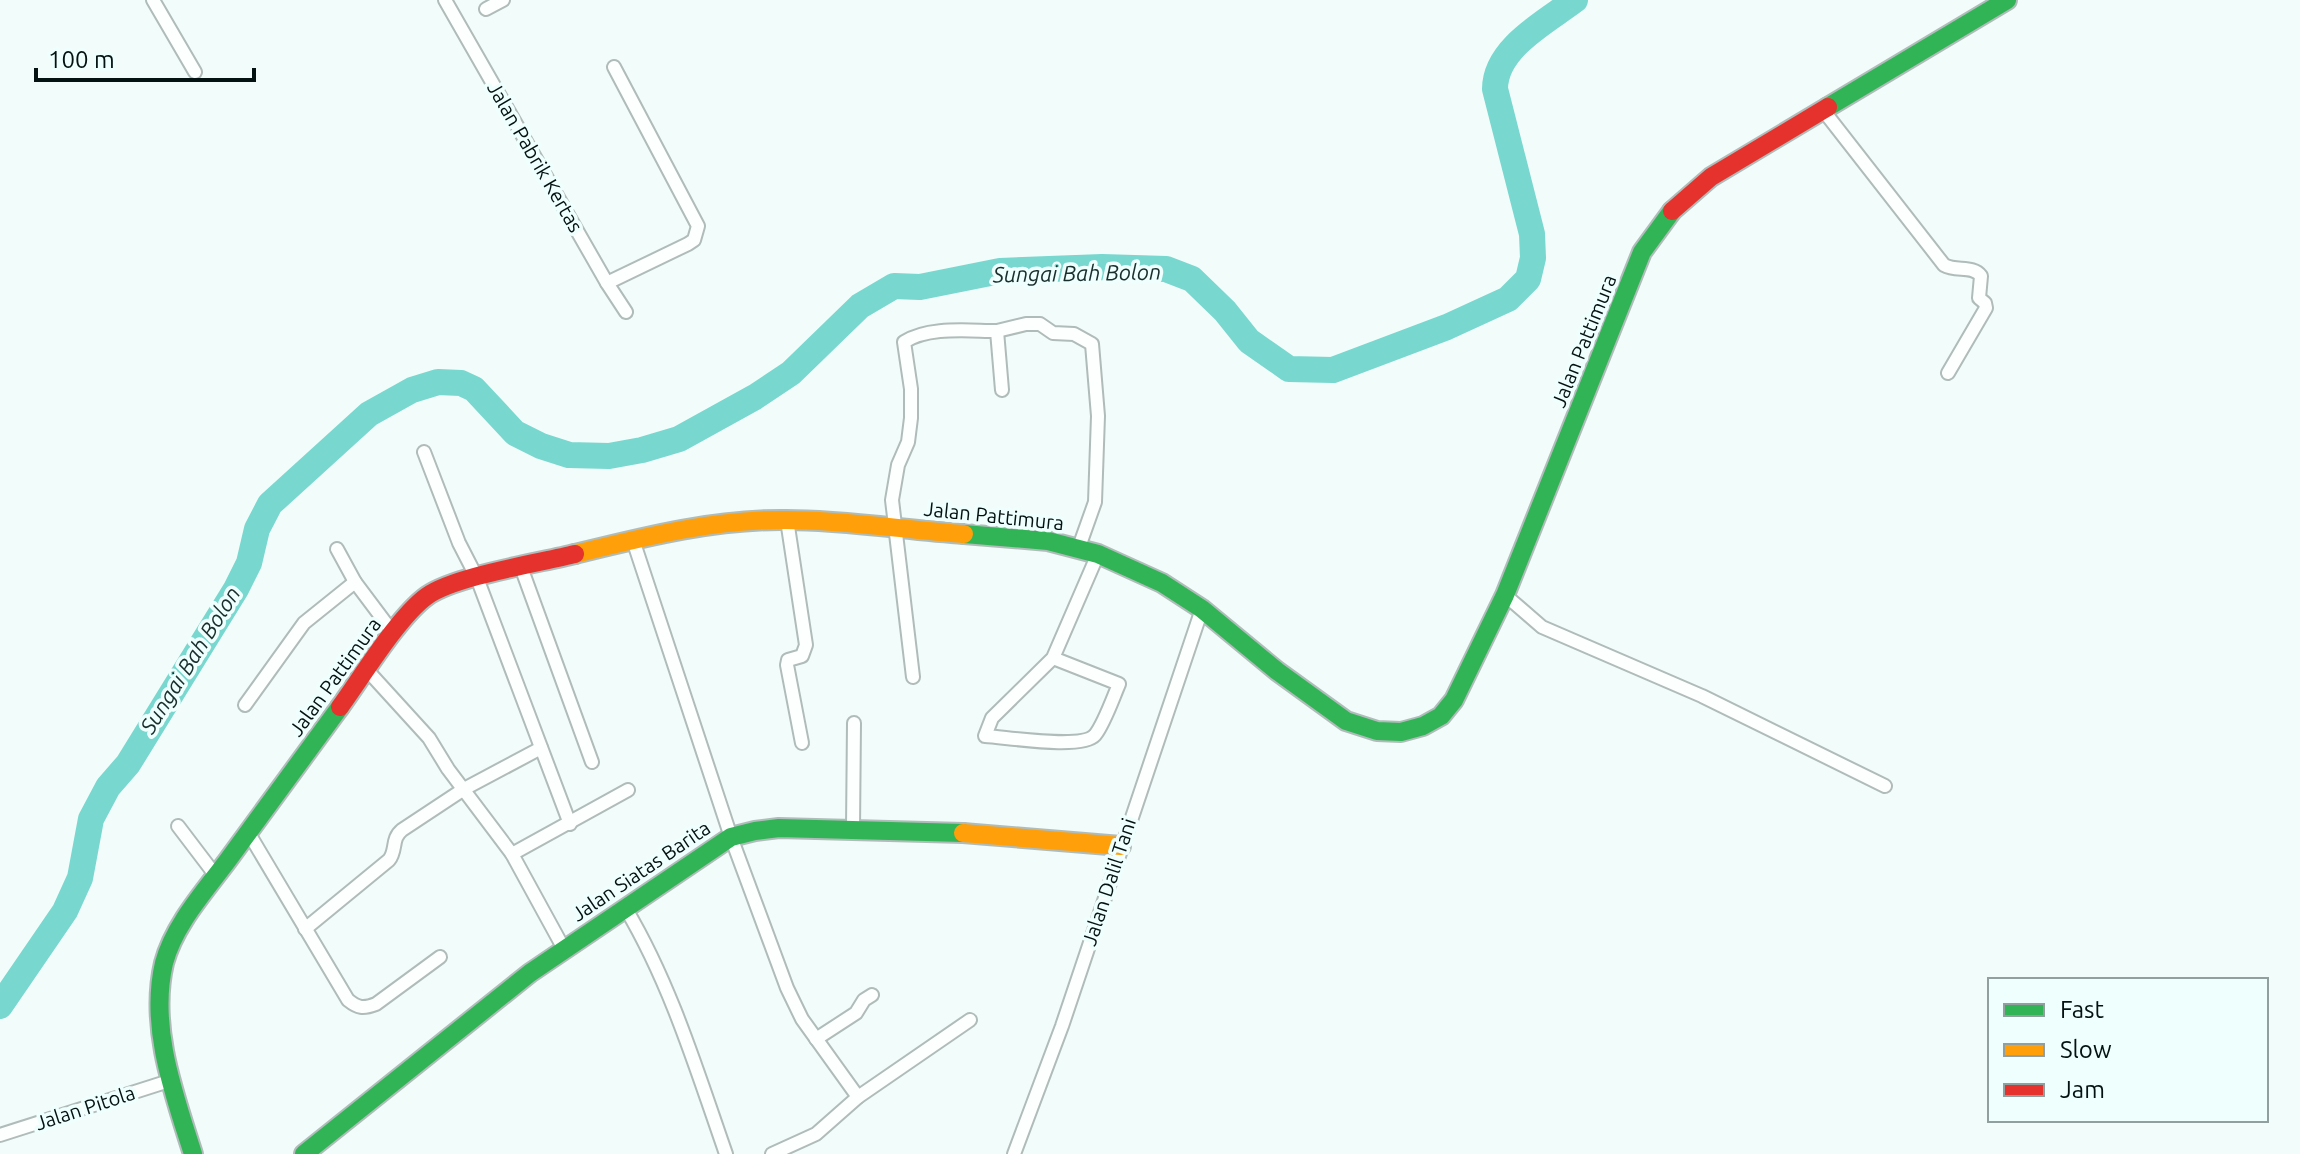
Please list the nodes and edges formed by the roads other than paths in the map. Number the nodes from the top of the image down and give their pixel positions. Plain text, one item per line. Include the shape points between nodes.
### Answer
1 (153, 0) edge
2 (445, 0) edge
3 (503, 0) edge
4 (2007, 0) edge
5 (486, 9) dead end
6 (614, 67) dead end
7 (195, 72) dead end
8 (1823, 110) junction
9 (607, 283) junction
10 (626, 312) dead end
11 (997, 331) junction
12 (1948, 373) dead end
13 (1002, 390) dead end
14 (424, 452) dead end
15 (787, 520) junction
16 (896, 529) junction
17 (633, 540) junction
18 (1079, 547) junction
19 (337, 549) dead end
20 (1098, 554) junction
21 (521, 567) junction
22 (477, 578) junction
23 (355, 582) junction
24 (1502, 600) junction
25 (1202, 609) junction
26 (394, 634) junction
27 (1053, 658) junction
28 (367, 670) junction
29 (913, 677) dead end
30 (245, 705) dead end
31 (854, 723) dead end
32 (802, 743) dead end
33 (541, 748) junction
34 (592, 762) dead end
35 (1885, 786) dead end
36 (464, 789) junction
37 (628, 790) dead end
38 (570, 824) junction
39 (178, 826) dead end
40 (853, 829) junction
41 (248, 832) junction
42 (731, 837) junction
43 (1121, 846) junction
44 (512, 854) junction
45 (216, 876) junction
46 (626, 909) junction
47 (305, 929) junction
48 (564, 949) junction
49 (440, 957) dead end
50 (872, 995) dead end
51 (970, 1020) dead end
52 (816, 1039) junction
53 (169, 1081) junction
54 (858, 1097) junction
55 (0, 1135) edge
56 (193, 1154) edge
57 (304, 1154) edge
58 (726, 1154) edge
59 (772, 1154) edge
60 (1014, 1154) edge

1 - 7 street
2 - 9 street, Jalan Pabrik Kertas
3 - 5 street
4 - 8 street, Jalan Pattimura
6 - 9 street via 698,226 688,244
8 - 12 street via 1944,265 1975,270 1981,276 1979,298 1986,308
8 - 24 street, Jalan Pattimura via 1711,177 1666,215 1642,252
9 - 10 street, Jalan Pabrik Kertas
11 - 13 street
11 - 16 street via 945,331 904,342 911,418 892,500
11 - 18 street via 1040,324 1057,335 1074,334 1092,344 1098,416 1095,502
14 - 22 street
15 - 16 street, Jalan Pattimura
15 - 17 street, Jalan Pattimura via 717,525
15 - 32 street via 806,645 802,656 787,665
16 - 18 street, Jalan Pattimura
16 - 29 street
17 - 21 street, Jalan Pattimura
17 - 42 street
18 - 20 street, Jalan Pattimura
19 - 23 street
20 - 25 street, Jalan Pattimura via 1162,583
20 - 27 street
21 - 22 street, Jalan Pattimura
21 - 34 street
22 - 26 street, Jalan Pattimura via 428,595
22 - 33 street
23 - 26 street
23 - 30 street via 304,623
24 - 25 street, Jalan Pattimura via 1454,700 1441,716 1401,732 1346,721
24 - 35 street via 1542,627 1702,696
25 - 43 street, Jalan Dalil Tani
26 - 28 street, Jalan Pattimura
27 - 27 street via 992,718 985,736 1077,742 1095,735 1119,684
28 - 36 street via 429,738
28 - 41 street, Jalan Pattimura
31 - 40 street
33 - 36 street
33 - 38 street
36 - 44 street
36 - 47 street via 397,834 389,860
37 - 38 street
38 - 44 street
39 - 45 street
40 - 42 street, Jalan Siatas Barita via 760,829
40 - 43 street, Jalan Siatas Barita via 974,832
41 - 45 street, Jalan Pattimura
41 - 47 street
42 - 46 street, Jalan Siatas Barita
42 - 52 street via 787,988
43 - 60 street, Jalan Dalil Tani
44 - 48 street
45 - 53 street, Jalan Pattimura via 165,960 159,1011
46 - 48 street, Jalan Siatas Barita
46 - 58 street via 680,1023
47 - 49 street via 357,1007 376,1004
48 - 57 street, Jalan Siatas Barita
50 - 52 street via 856,1013
51 - 54 street
52 - 54 street
53 - 55 street, Jalan Pitola
53 - 56 street, Jalan Pattimura
54 - 59 street via 816,1134

